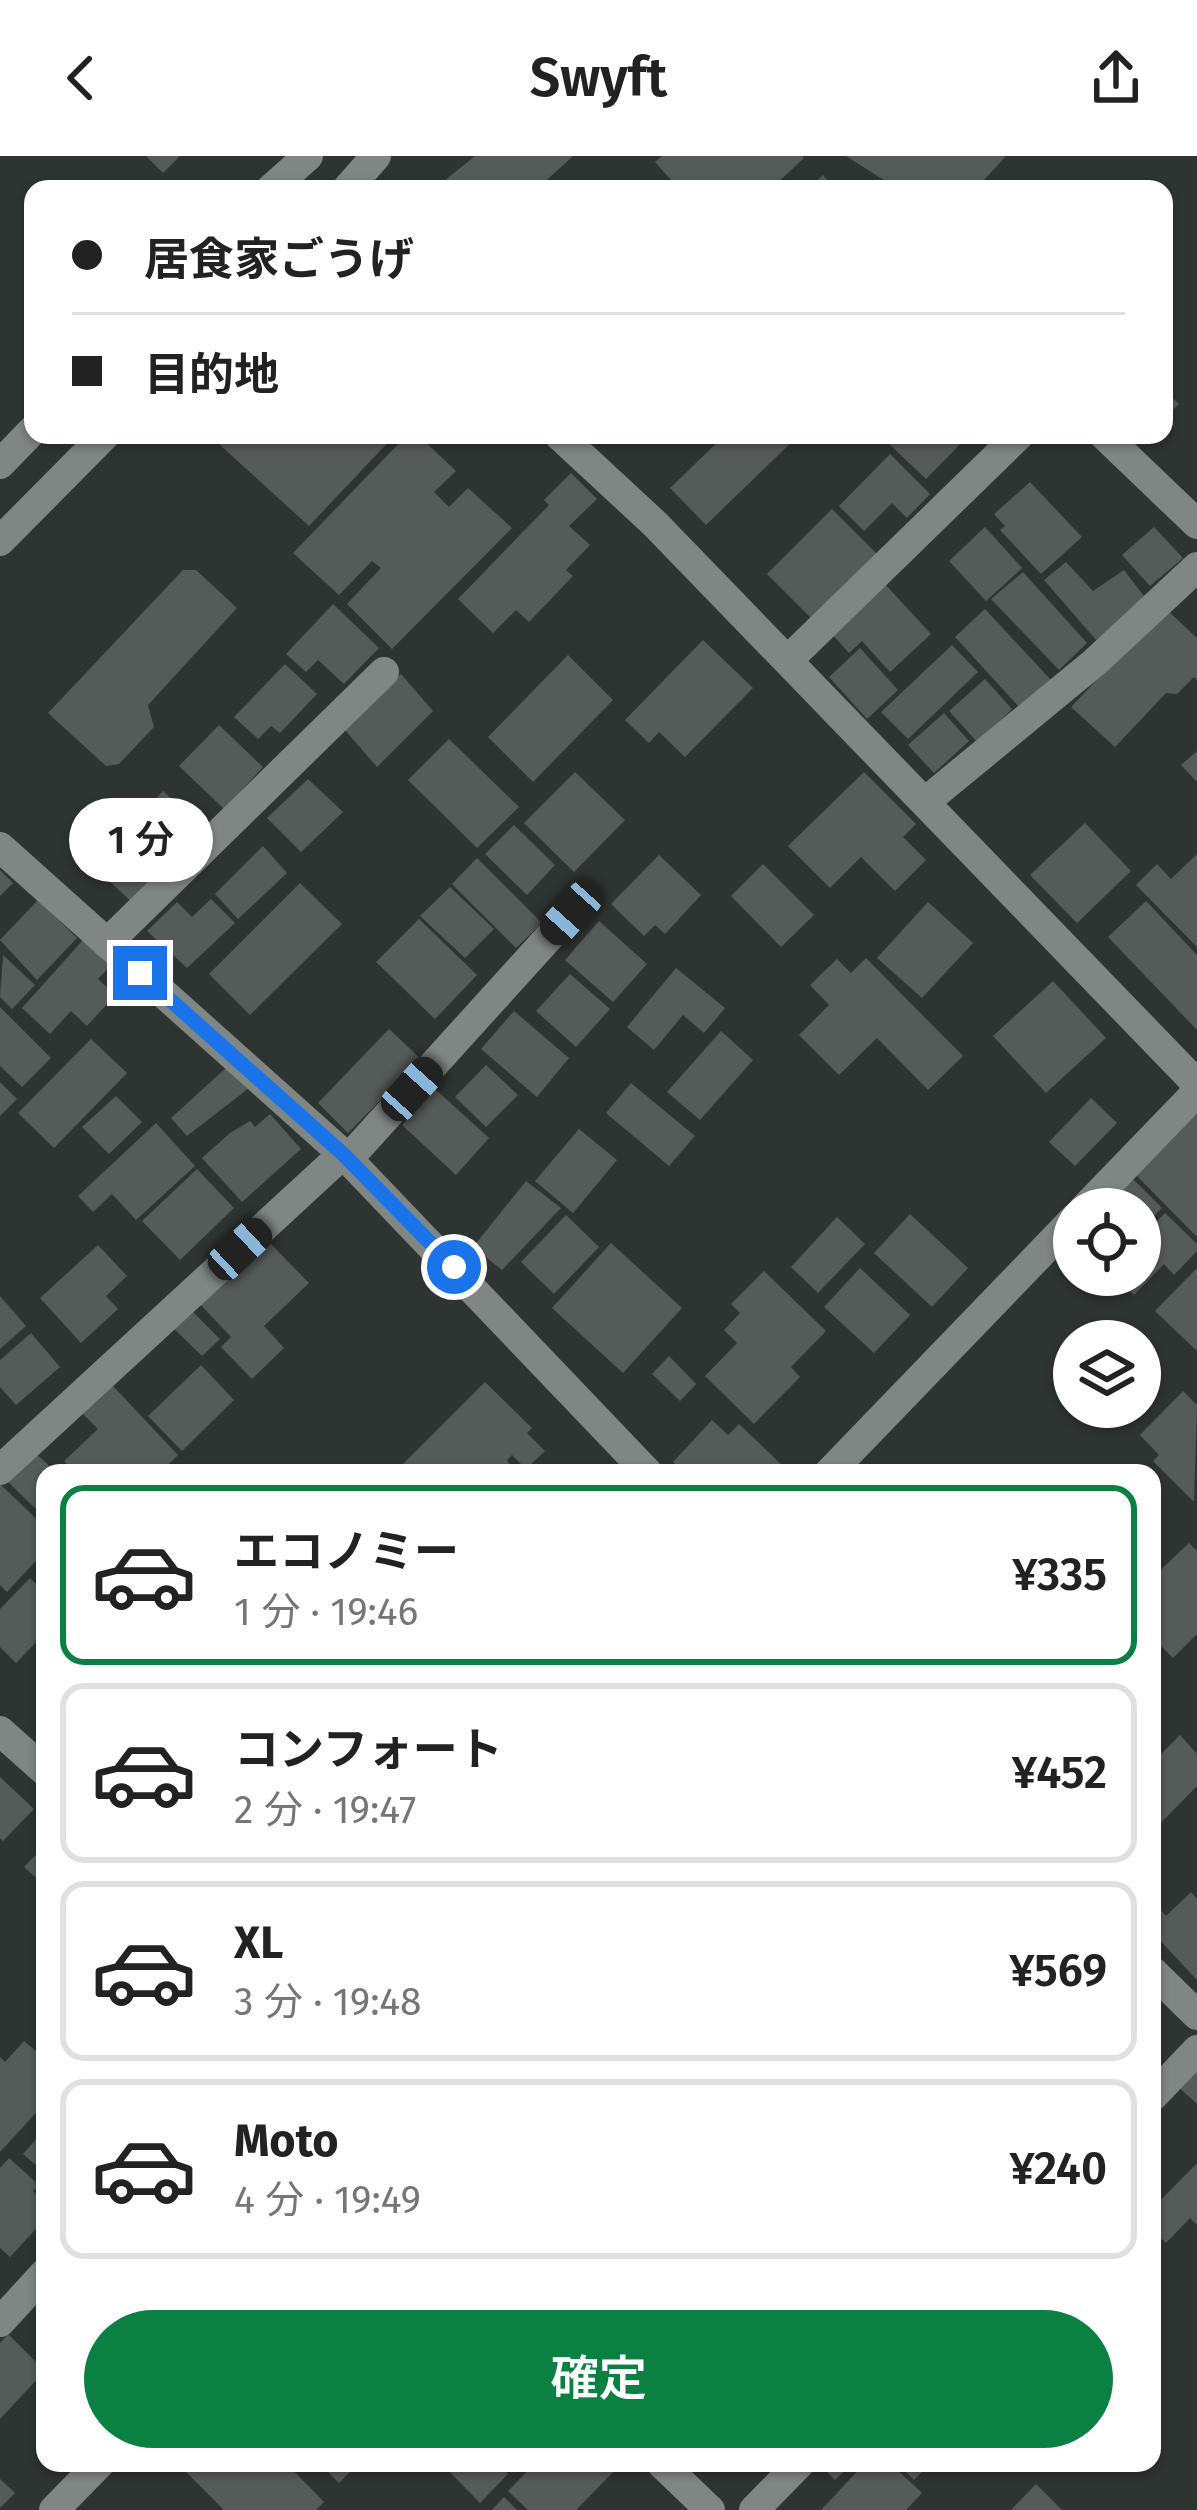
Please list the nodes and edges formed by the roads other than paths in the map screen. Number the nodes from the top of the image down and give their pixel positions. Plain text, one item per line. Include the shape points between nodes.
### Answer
1 (258, 156) edge
2 (308, 156) edge
3 (376, 156) edge
4 (276, 180) edge
5 (286, 180) edge
6 (355, 180) edge
7 (24, 439) edge
8 (96, 444) edge
9 (573, 444) edge
10 (1010, 444) edge
11 (1113, 444) edge
12 (0, 464) edge
13 (1197, 524) edge
14 (0, 541) edge
15 (1197, 567) edge
16 (788, 660) junction
17 (384, 672) dead end
18 (925, 802) junction
19 (0, 847) edge
20 (571, 913) dead end
21 (107, 943) junction
22 (1197, 1088) edge
23 (346, 1157) junction
24 (1104, 1188) edge
25 (1053, 1241) edge
26 (639, 1464) edge
27 (838, 1464) edge
28 (0, 1470) edge
29 (0, 1731) edge
30 (36, 1763) edge
31 (1161, 1980) edge
32 (1197, 2014) edge
33 (1197, 2050) edge
34 (1161, 2088) edge
35 (36, 2282) edge
36 (0, 2322) edge
37 (91, 2472) edge
38 (670, 2472) edge
39 (793, 2472) edge
40 (768, 2506) edge
41 (54, 2510) edge
42 (710, 2510) edge

1 - 4 street
2 - 5 street
3 - 6 street
7 - 12 street
8 - 14 street
9 - 16 street
10 - 16 street
11 - 13 street
15 - 18 street
16 - 18 street
17 - 21 street
18 - 22 street
19 - 21 street
20 - 23 street
21 - 23 street
22 - 24 street
23 - 26 street
23 - 28 street
25 - 27 street
29 - 30 street
31 - 32 street
33 - 34 street
35 - 36 street
37 - 41 street
38 - 42 street
39 - 40 street

